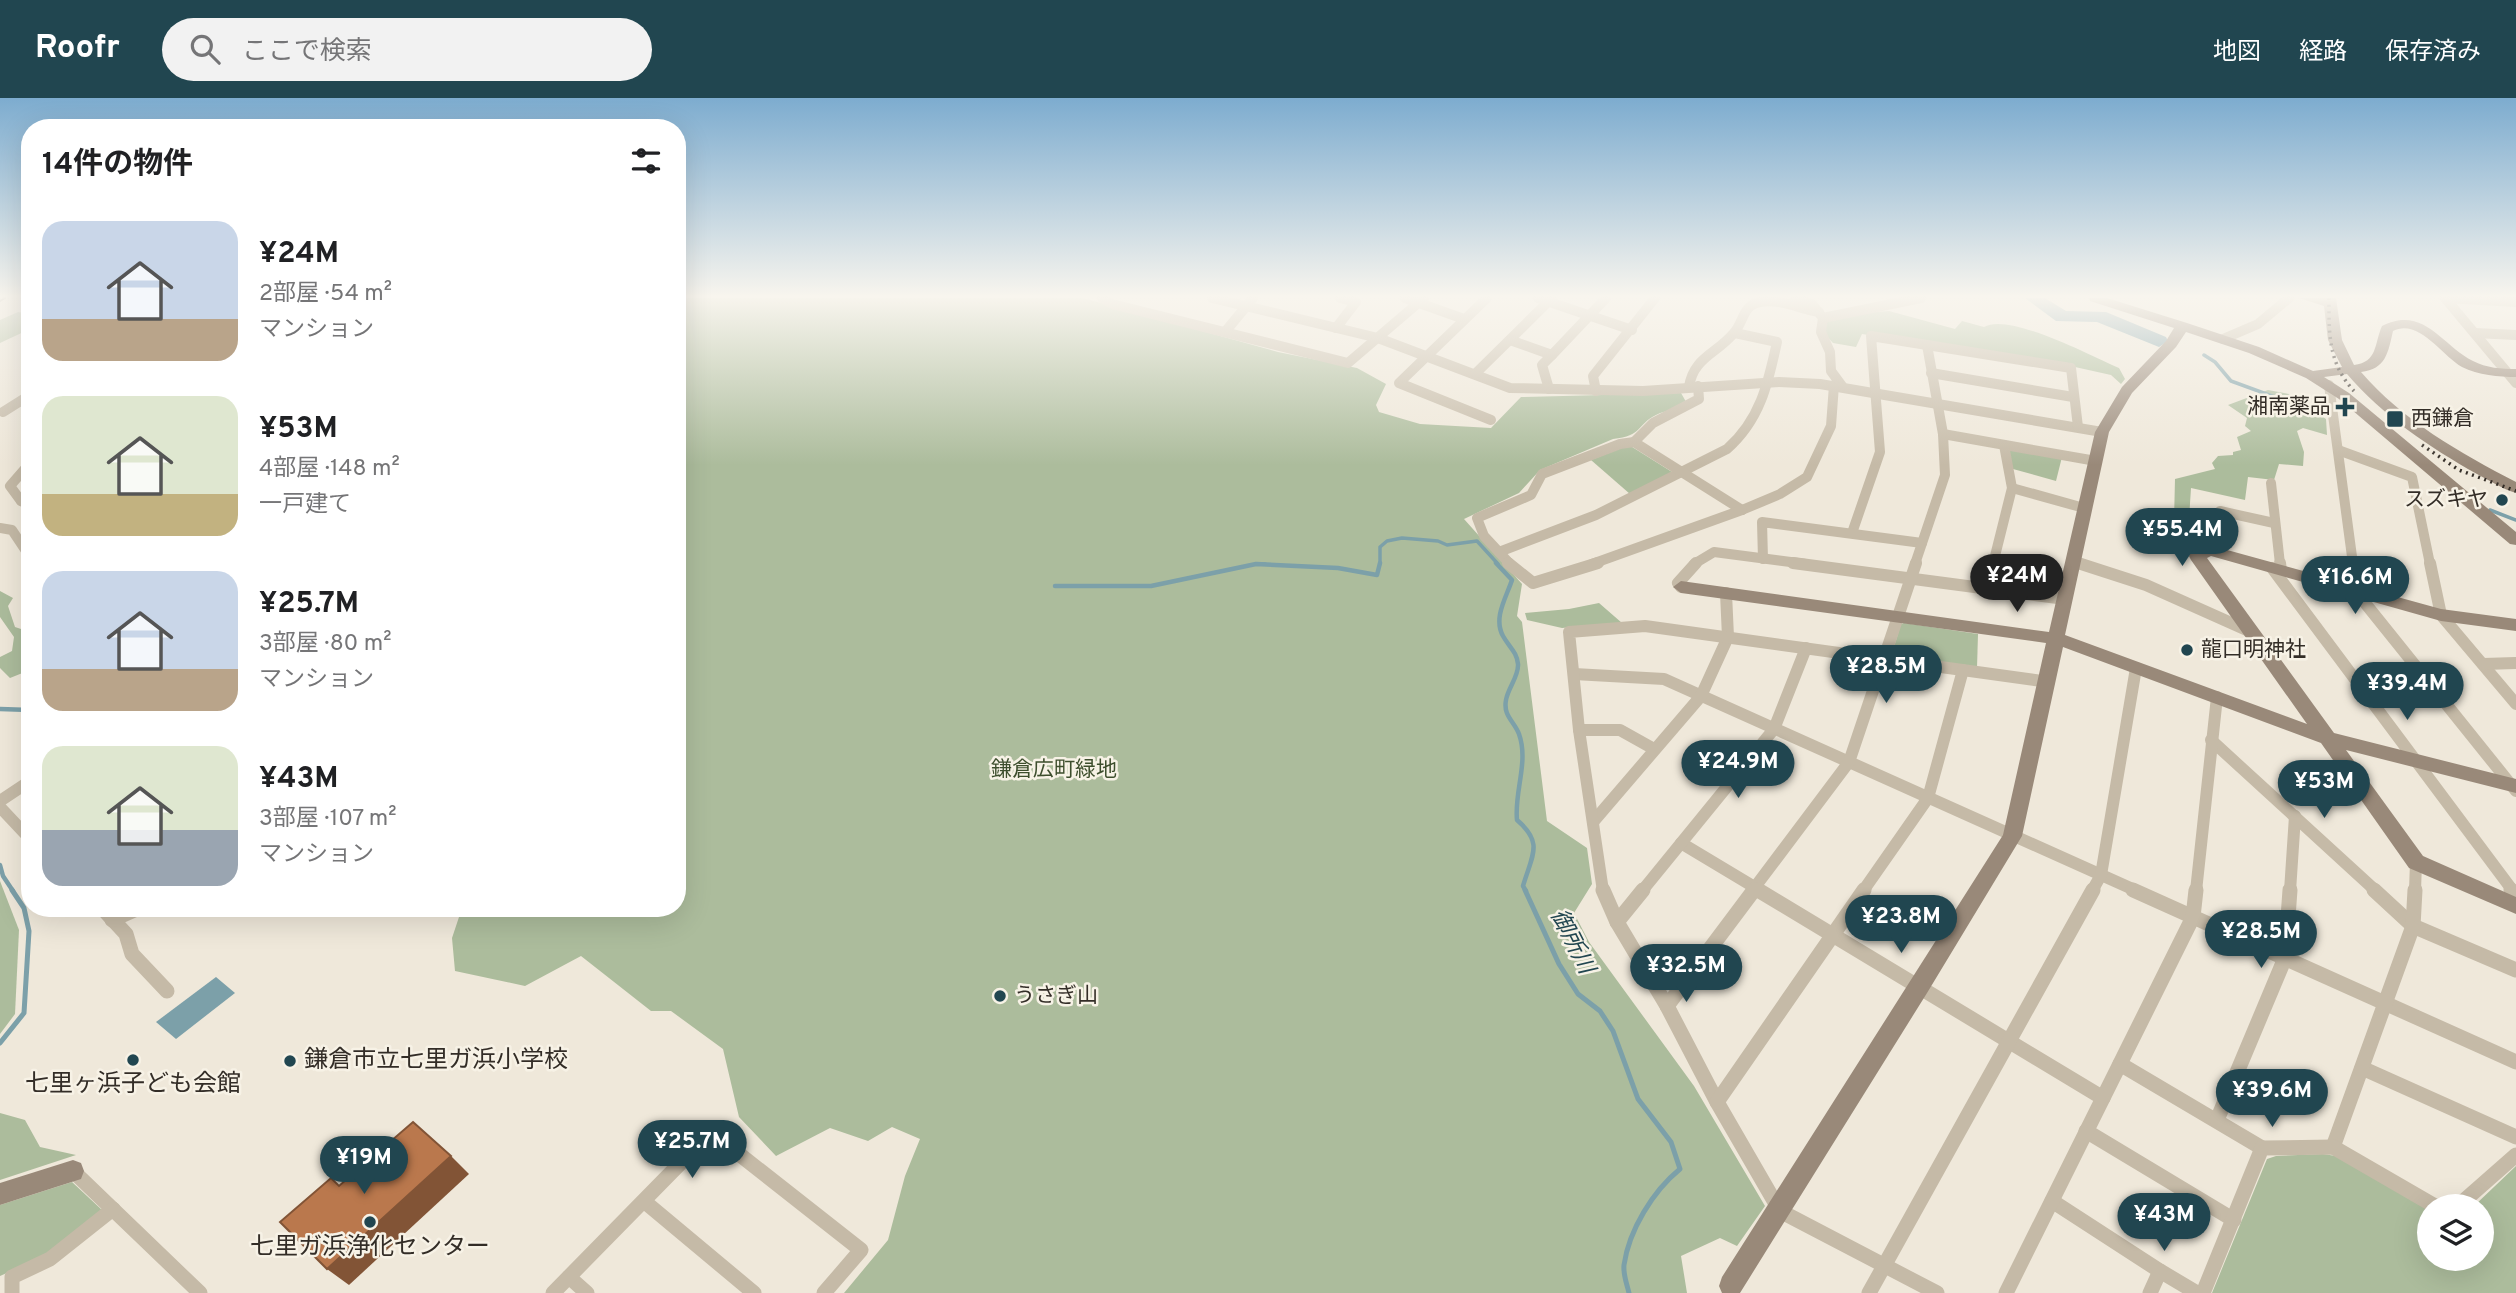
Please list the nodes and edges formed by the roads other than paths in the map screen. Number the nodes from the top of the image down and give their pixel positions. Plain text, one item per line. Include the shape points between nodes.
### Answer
1 (1311, 354) edge
2 (1359, 354) edge
3 (1418, 354) edge
4 (1429, 354) edge
5 (1496, 354) edge
6 (1549, 354) edge
7 (1612, 354) edge
8 (1706, 354) edge
9 (1774, 354) edge
10 (1830, 354) edge
11 (1873, 354) edge
12 (1928, 354) edge
13 (1982, 354) edge
14 (2163, 354) edge
15 (2264, 354) edge
16 (2342, 354) edge
17 (2381, 354) edge
18 (2456, 354) edge
19 (2493, 354) edge
20 (1552, 355) joint
21 (1426, 357) junction
22 (2352, 369) junction
23 (1931, 373) junction
24 (1475, 374) junction
25 (2311, 375) junction
26 (2513, 376) edge
27 (1767, 382) junction
28 (2329, 385) junction
29 (1693, 386) junction
30 (1838, 386) junction
31 (1549, 389) junction
32 (1596, 391) junction
33 (1877, 392) junction
34 (2073, 397) junction
35 (21, 401) edge
36 (1937, 403) junction
37 (3, 412) dead end
38 (1491, 420) dead end
39 (2078, 427) junction
40 (2102, 432) junction
41 (1942, 434) junction
42 (1634, 442) junction
43 (2004, 445) junction
44 (2338, 450) junction
45 (2096, 461) junction
46 (1682, 472) junction
47 (21, 473) edge
48 (2271, 482) dead end
49 (2012, 488) junction
50 (2516, 488) edge
51 (21, 495) edge
52 (2084, 508) junction
53 (1742, 510) junction
54 (2220, 511) dead end
55 (2274, 523) junction
56 (0, 528) edge
57 (1852, 533) junction
58 (2516, 540) edge
59 (1922, 543) junction
60 (21, 544) edge
61 (1499, 552) junction
62 (1763, 559) junction
63 (2073, 561) junction
64 (2277, 570) junction
65 (1910, 579) junction
66 (1681, 587) joint
67 (1987, 588) junction
68 (1726, 593) junction
69 (2357, 593) junction
70 (2065, 600) junction
71 (2441, 615) junction
72 (1896, 617) junction
73 (2516, 625) edge
74 (2249, 631) junction
75 (1728, 637) junction
76 (2058, 639) junction
77 (1806, 648) junction
78 (1883, 659) junction
79 (2516, 663) edge
80 (2483, 664) junction
81 (2136, 668) junction
82 (1963, 670) junction
83 (1574, 674) junction
84 (2049, 682) junction
85 (1701, 696) junction
86 (2217, 698) junction
87 (2516, 704) edge
88 (1774, 729) junction
89 (1579, 730) junction
90 (2329, 739) junction
91 (2211, 740) junction
92 (1654, 749) junction
93 (2414, 759) junction
94 (1849, 762) junction
95 (21, 786) edge
96 (2514, 787) edge
97 (1928, 798) junction
98 (0, 801) edge
99 (0, 807) edge
100 (2295, 816) junction
101 (1593, 822) junction
102 (21, 829) edge
103 (2012, 836) junction
104 (1681, 843) junction
105 (2416, 862) junction
106 (2101, 875) junction
107 (1756, 888) junction
108 (2516, 896) edge
109 (2516, 906) edge
110 (110, 917) edge
111 (119, 917) edge
112 (2193, 917) junction
113 (112, 920) junction
114 (1618, 922) junction
115 (2413, 926) junction
116 (1834, 935) junction
117 (2285, 958) junction
118 (2516, 970) edge
119 (1920, 987) junction
120 (167, 991) dead end
121 (2386, 1003) junction
122 (1667, 1006) junction
123 (2010, 1041) junction
124 (2516, 1062) edge
125 (2120, 1064) junction
126 (2362, 1068) junction
127 (2103, 1098) junction
128 (1717, 1102) junction
129 (2217, 1120) junction
130 (2086, 1131) junction
131 (2516, 1138) edge
132 (2333, 1147) junction
133 (2262, 1148) junction
134 (2516, 1155) edge
135 (73, 1171) joint
136 (0, 1194) edge
137 (2472, 1194) edge
138 (2417, 1196) edge
139 (2052, 1201) junction
140 (645, 1202) junction
141 (113, 1209) junction
142 (1780, 1211) junction
143 (2234, 1220) junction
144 (1885, 1266) junction
145 (2160, 1271) junction
146 (569, 1277) junction
147 (1733, 1289) edge
148 (12, 1293) edge
149 (200, 1293) edge
150 (554, 1293) edge
151 (587, 1293) edge
152 (754, 1293) edge
153 (824, 1293) edge
154 (1870, 1293) edge
155 (1937, 1293) edge
156 (2006, 1293) edge
157 (2150, 1293) edge
158 (2197, 1293) edge
159 (2203, 1293) edge

1 - 2 street via 1348,363
3 - 21 street
4 - 21 street
5 - 24 street
6 - 20 street
7 - 32 street via 1593,376
8 - 29 street via 1692,372
9 - 27 street
10 - 30 street
11 - 33 street
12 - 23 street
13 - 34 street via 2071,368
14 - 40 street via 2131,384
15 - 25 street
16 - 22 street
17 - 22 street via 2369,367
18 - 26 street via 2470,365
19 - 26 street
20 - 31 street via 1542,365
21 - 24 street
21 - 38 street via 1399,384
22 - 25 street
22 - 50 street via 2377,396 2436,443
23 - 34 street
23 - 36 street
24 - 31 street via 1510,388
25 - 28 street
27 - 29 street
27 - 30 street
27 - 46 street via 1759,412 1745,435
28 - 44 street
28 - 58 street
29 - 32 street
29 - 42 street via 1699,399 1653,423
30 - 33 street
30 - 53 street via 1830,426 1811,472 1780,494
31 - 32 street
33 - 36 street
33 - 57 street via 1880,452
34 - 39 street
35 - 37 street
36 - 39 street
36 - 41 street
39 - 40 street
40 - 45 street
41 - 43 street
41 - 59 street via 1945,475
42 - 46 street
42 - 61 street via 1554,468 1542,474 1531,495 1476,519 1478,530
43 - 45 street
43 - 49 street
44 - 69 street
44 - 71 street via 2412,477
45 - 52 street
46 - 53 street
46 - 61 street via 1596,515
47 - 51 street via 10,486
48 - 55 street
49 - 52 street
49 - 67 street
52 - 63 street
53 - 61 street via 1532,583
54 - 55 street
55 - 64 street
56 - 60 street via 12,530
57 - 59 street
57 - 62 street via 1762,522
59 - 65 street
62 - 65 street
62 - 66 street via 1714,552 1683,574 1678,583
63 - 70 street
63 - 74 street via 2146,585
64 - 69 street
64 - 74 street via 2209,550 2197,555
64 - 93 street
65 - 67 street
65 - 72 street
66 - 68 street
67 - 70 street
68 - 72 street
68 - 75 street
69 - 71 street
69 - 96 street
70 - 76 street
71 - 73 street
71 - 80 street
72 - 76 street
72 - 78 street
74 - 90 street
75 - 77 street
75 - 83 street via 1645,626 1569,632
75 - 85 street
76 - 81 street
76 - 84 street
77 - 78 street
77 - 88 street
78 - 82 street
78 - 94 street
79 - 80 street
80 - 87 street
81 - 86 street
81 - 106 street
82 - 84 street
82 - 97 street
83 - 85 street via 1664,680
83 - 89 street
84 - 103 street
85 - 88 street
85 - 92 street
86 - 90 street
86 - 91 street
88 - 94 street
88 - 104 street
89 - 92 street via 1620,730
89 - 101 street
90 - 93 street
90 - 105 street
91 - 100 street
91 - 112 street
92 - 101 street
93 - 96 street
93 - 108 street
94 - 97 street
94 - 107 street
95 - 98 street
97 - 103 street
97 - 116 street
99 - 102 street
100 - 115 street
100 - 117 street
101 - 114 street via 1601,886
103 - 106 street
103 - 119 street
104 - 107 street
104 - 114 street
105 - 109 street
105 - 115 street
106 - 112 street
106 - 123 street
107 - 116 street
107 - 122 street
110 - 113 street
111 - 113 street
112 - 117 street
112 - 125 street
113 - 120 street via 126,934 132,954
114 - 122 street
115 - 118 street
115 - 121 street
116 - 119 street
116 - 128 street
117 - 121 street
117 - 129 street
119 - 123 street
119 - 142 street
121 - 124 street
121 - 126 street
122 - 128 street
123 - 127 street
123 - 144 street
125 - 127 street
125 - 129 street
126 - 131 street
126 - 132 street
127 - 130 street
128 - 142 street
129 - 133 street
130 - 139 street
130 - 143 street
132 - 133 street
132 - 138 street
133 - 143 street
134 - 137 street
135 - 136 street
135 - 141 street
139 - 145 street
139 - 156 street
140 - 146 street
140 - 152 street
140 - 153 street via 711,1132 861,1250
141 - 148 street via 50,1258 12,1277
141 - 149 street
142 - 144 street
142 - 147 street
143 - 159 street
144 - 154 street
144 - 155 street
145 - 157 street
145 - 158 street
146 - 150 street
146 - 151 street

